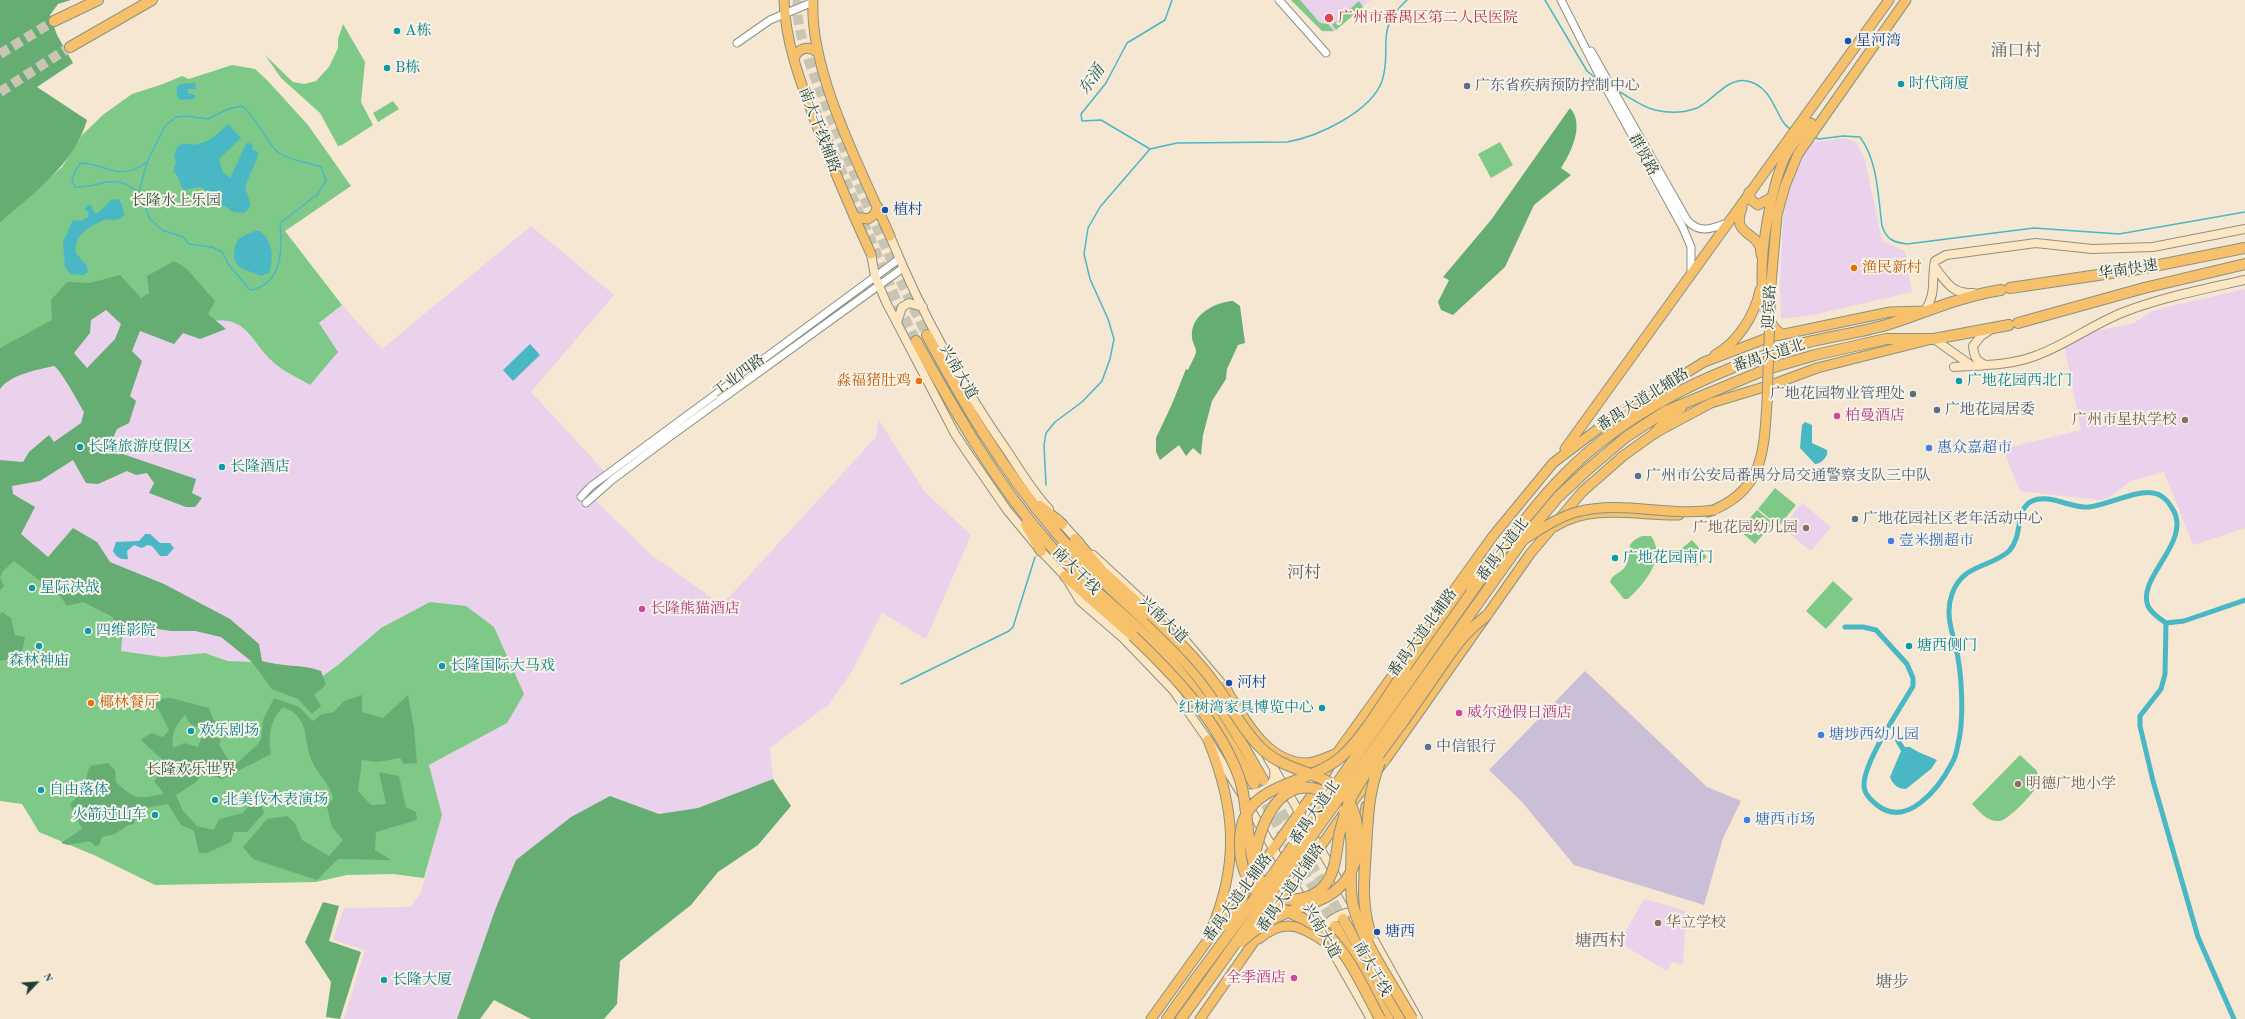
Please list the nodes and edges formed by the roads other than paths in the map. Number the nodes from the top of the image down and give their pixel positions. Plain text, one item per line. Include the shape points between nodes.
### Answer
1 (98, 0) edge
2 (152, 0) edge
3 (784, 0) edge
4 (1279, 0) edge
5 (1561, 0) edge
6 (1889, 0) edge
7 (1906, 0) edge
8 (813, 1) edge
9 (786, 13) junction
10 (54, 21) tunnel mouth
11 (737, 43) dead end
12 (70, 47) tunnel mouth
13 (817, 52) junction
14 (1326, 53) dead end
15 (794, 59) junction
16 (1602, 74) junction
17 (1809, 124) junction
18 (1794, 143) junction
19 (1749, 192) junction
20 (1772, 197) junction
21 (1742, 202) junction
22 (878, 207) junction
23 (854, 217) junction
24 (1727, 223) junction
25 (2245, 229) edge
26 (890, 236) joint
27 (2245, 248) edge
28 (871, 254) joint
29 (899, 259) junction
30 (2245, 264) edge
31 (1934, 266) junction
32 (903, 268) junction
33 (1691, 274) junction
34 (875, 276) junction
35 (2245, 280) edge
36 (879, 286) junction
37 (2005, 289) joint
38 (1980, 293) junction
39 (923, 307) junction
40 (1925, 311) junction
41 (897, 322) junction
42 (2013, 324) joint
43 (1865, 330) junction
44 (1990, 330) junction
45 (1782, 334) junction
46 (927, 335) tunnel mouth
47 (1934, 339) junction
48 (916, 341) tunnel mouth
49 (1868, 343) junction
50 (1704, 362) junction
51 (1972, 366) junction
52 (1989, 366) junction
53 (1954, 367) dead end
54 (1666, 385) junction
55 (1699, 397) junction
56 (1655, 433) junction
57 (1597, 445) junction
58 (1554, 463) junction
59 (1024, 492) junction
60 (1012, 499) junction
61 (1715, 510) junction
62 (1062, 524) junction
63 (1550, 530) junction
64 (1075, 539) junction
65 (1522, 541) junction
66 (1504, 548) junction
67 (1041, 551) junction
68 (1065, 576) junction
69 (1487, 615) junction
70 (1430, 636) junction
71 (1413, 648) junction
72 (1224, 686) junction
73 (1391, 737) junction
74 (1208, 740) junction
75 (1337, 753) junction
76 (1386, 759) junction
77 (1274, 768) junction
78 (1238, 789) junction
79 (1300, 812) junction
80 (1320, 847) junction
81 (1274, 848) junction
82 (1294, 884) junction
83 (1357, 912) junction
84 (1343, 919) tunnel mouth
85 (1335, 926) tunnel mouth
86 (1320, 931) junction
87 (1372, 937) junction
88 (1329, 945) junction
89 (1203, 948) junction
90 (1248, 948) junction
91 (1216, 950) junction
92 (1227, 955) junction
93 (1391, 983) junction
94 (1151, 1019) edge
95 (1167, 1019) edge
96 (1181, 1019) edge
97 (1200, 1019) edge
98 (1371, 1019) edge
99 (1380, 1019) edge
100 (1388, 1019) edge
101 (1400, 1019) edge
102 (1412, 1019) edge
103 (1418, 1019) edge

1 - 10 highway
2 - 12 highway
3 - 9 main road, 南大干线辅路
4 - 14 street
5 - 16 street, 群贤路
6 - 17 main road, 迎宾路
7 - 17 main road, 迎宾路 via 1848,82
8 - 9 street
8 - 13 main road, 南大干线辅路
9 - 11 street via 770,20
9 - 15 main road, 南大干线辅路
13 - 15 main road via 805,48 799,51
13 - 22 main road, 南大干线辅路 via 839,115
15 - 23 main road, 南大干线辅路 via 823,143
16 - 24 street, 群贤路 via 1623,105 1692,226 1702,230
16 - 33 street, 群贤路 via 1612,100 1683,228 1691,247
17 - 18 main road, 迎宾路
17 - 18 main road, 迎宾路
18 - 19 main road, 迎宾路
18 - 20 main road via 1785,157
18 - 61 main road, 迎宾路, bridge via 1793,164 1775,228 1763,451 1760,464 1747,488
19 - 20 main road via 1751,200 1758,205
19 - 21 main road, 迎宾路
20 - 45 main road via 1764,257 1763,299 1772,326
21 - 24 main road, 迎宾路
21 - 50 main road via 1738,216 1739,224 1758,243 1761,250 1758,297 1745,327 1718,354
22 - 23 main road via 874,215 868,219
22 - 26 main road, 南大干线辅路
23 - 28 main road, 南大干线辅路
24 - 33 main road, 迎宾路
25 - 31 main road via 2166,246 2122,250 2022,244 1946,255 1935,261
26 - 29 main road, 兴南大道
27 - 37 highway, 华南快速 via 2139,269
28 - 34 main road, 兴南大道
29 - 32 main road, 兴南大道
29 - 34 street, 工业四路
30 - 42 highway, 华南快速 via 2144,288
31 - 38 main road via 1955,291
31 - 40 main road via 1935,287 1931,302
32 - 36 street, 工业四路
32 - 39 main road, 兴南大道
33 - 58 main road, 迎宾路
34 - 36 main road, 兴南大道
34 - 36 street, 工业四路 via 590,487 584,500
35 - 52 main road via 2152,302 2100,322 2034,357
36 - 41 main road, 兴南大道
37 - 38 highway, 番禺大道北
38 - 40 highway, 番禺大道北
39 - 41 main road via 908,303 902,307
39 - 62 main road, 兴南大道 via 962,381 995,434 1040,500
40 - 43 highway, 番禺大道北
40 - 45 main road, 番禺大道北辅路 via 1890,312
41 - 67 main road, 兴南大道 via 962,445 1007,510
42 - 44 highway, 番禺大道北
43 - 49 highway
43 - 57 highway, 番禺大道北 via 1795,346 1728,369 1667,398 1626,422
44 - 47 highway, 番禺大道北
44 - 52 main road via 1976,340 1973,346 1978,361
45 - 50 main road, 番禺大道北辅路
46 - 59 highway, 南大干线 via 975,421
47 - 49 highway, 番禺大道北 via 1886,339
47 - 51 main road
47 - 56 main road via 1817,368 1774,384 1711,402
48 - 60 highway, 南大干线 via 964,428
49 - 55 highway, 番禺大道北 via 1767,369
50 - 54 main road, 番禺大道北辅路
51 - 52 main road
51 - 53 main road
54 - 57 highway via 1619,423
54 - 58 main road, 番禺大道北辅路 via 1611,419
55 - 56 highway via 1674,413
55 - 65 highway, 番禺大道北, bridge via 1666,411 1641,426 1558,497
56 - 63 main road via 1623,456 1582,492
57 - 66 highway, 番禺大道北 via 1548,492
58 - 71 main road, 番禺大道北辅路 via 1494,536
59 - 60 highway, 南大干线 via 1079,559 1147,623 1198,677 1231,724 1258,782 1213,716 1166,656 1072,568
59 - 62 highway
60 - 67 highway
61 - 63 main road, 迎宾路 via 1694,515 1589,515 1569,520
61 - 65 main road, bridge via 1677,512 1611,507 1577,512 1551,522
62 - 64 main road, 兴南大道
63 - 69 main road
64 - 72 main road, 兴南大道 via 1185,640
64 - 92 highway, bridge via 1103,572 1151,615 1199,664 1258,746 1273,758 1331,782 1345,797 1358,825 1357,856 1351,872 1340,886 1320,901 1286,912 1264,924
65 - 92 highway, 番禺大道北, bridge
66 - 70 highway via 1478,570
66 - 91 highway, 番禺大道北, bridge
67 - 68 main road, 兴南大道
68 - 73 highway, bridge via 1159,661 1188,694 1228,753 1246,799 1251,854 1256,875 1265,888 1275,896 1292,899 1306,897 1326,884 1333,868 1340,832 1352,798
68 - 74 main road, 兴南大道 via 1080,601 1123,638 1173,690
69 - 73 highway, bridge via 1466,633
69 - 76 main road
70 - 71 highway
70 - 99 highway, bridge via 1353,744 1321,770 1279,786 1260,798 1244,821 1240,842 1243,868 1256,890 1274,905 1310,922 1329,936 1347,961
71 - 75 main road, 番禺大道北辅路
72 - 75 main road via 1258,736 1277,754 1294,762 1308,762
72 - 77 main road, 兴南大道
73 - 93 highway, bridge via 1370,793 1363,890 1366,922
74 - 78 main road, 兴南大道
74 - 89 main road via 1227,796 1231,849 1222,900
75 - 79 main road, 番禺大道北辅路
76 - 80 main road, 番禺大道北铺路
76 - 87 main road via 1365,808 1361,834 1361,877
77 - 78 main road via 1274,778 1267,789 1250,794
77 - 79 main road, 兴南大道
78 - 81 main road, 兴南大道
79 - 80 main road, 兴南大道
79 - 81 main road, 番禺大道北辅路
80 - 82 main road, 番禺大道北铺路
80 - 83 main road, 兴南大道
81 - 82 main road, 兴南大道
81 - 89 main road, 番禺大道北辅路
82 - 86 main road, 兴南大道
82 - 90 main road, 番禺大道北铺路
83 - 86 main road via 1338,916
83 - 87 main road, 兴南大道
84 - 101 highway, 南大干线
85 - 100 highway, 南大干线
86 - 88 main road, 兴南大道
87 - 103 main road, 兴南大道
88 - 90 main road via 1308,930 1292,926 1273,929
88 - 98 main road, 兴南大道
89 - 94 main road
90 - 97 main road, 番禺大道北铺路
91 - 93 highway, bridge via 1242,900 1260,834 1272,806 1286,794 1296,790 1315,789 1332,796 1347,815 1353,904 1364,935
91 - 95 highway, 番禺大道北, bridge
92 - 96 highway, 番禺大道北, bridge
93 - 102 highway, bridge

